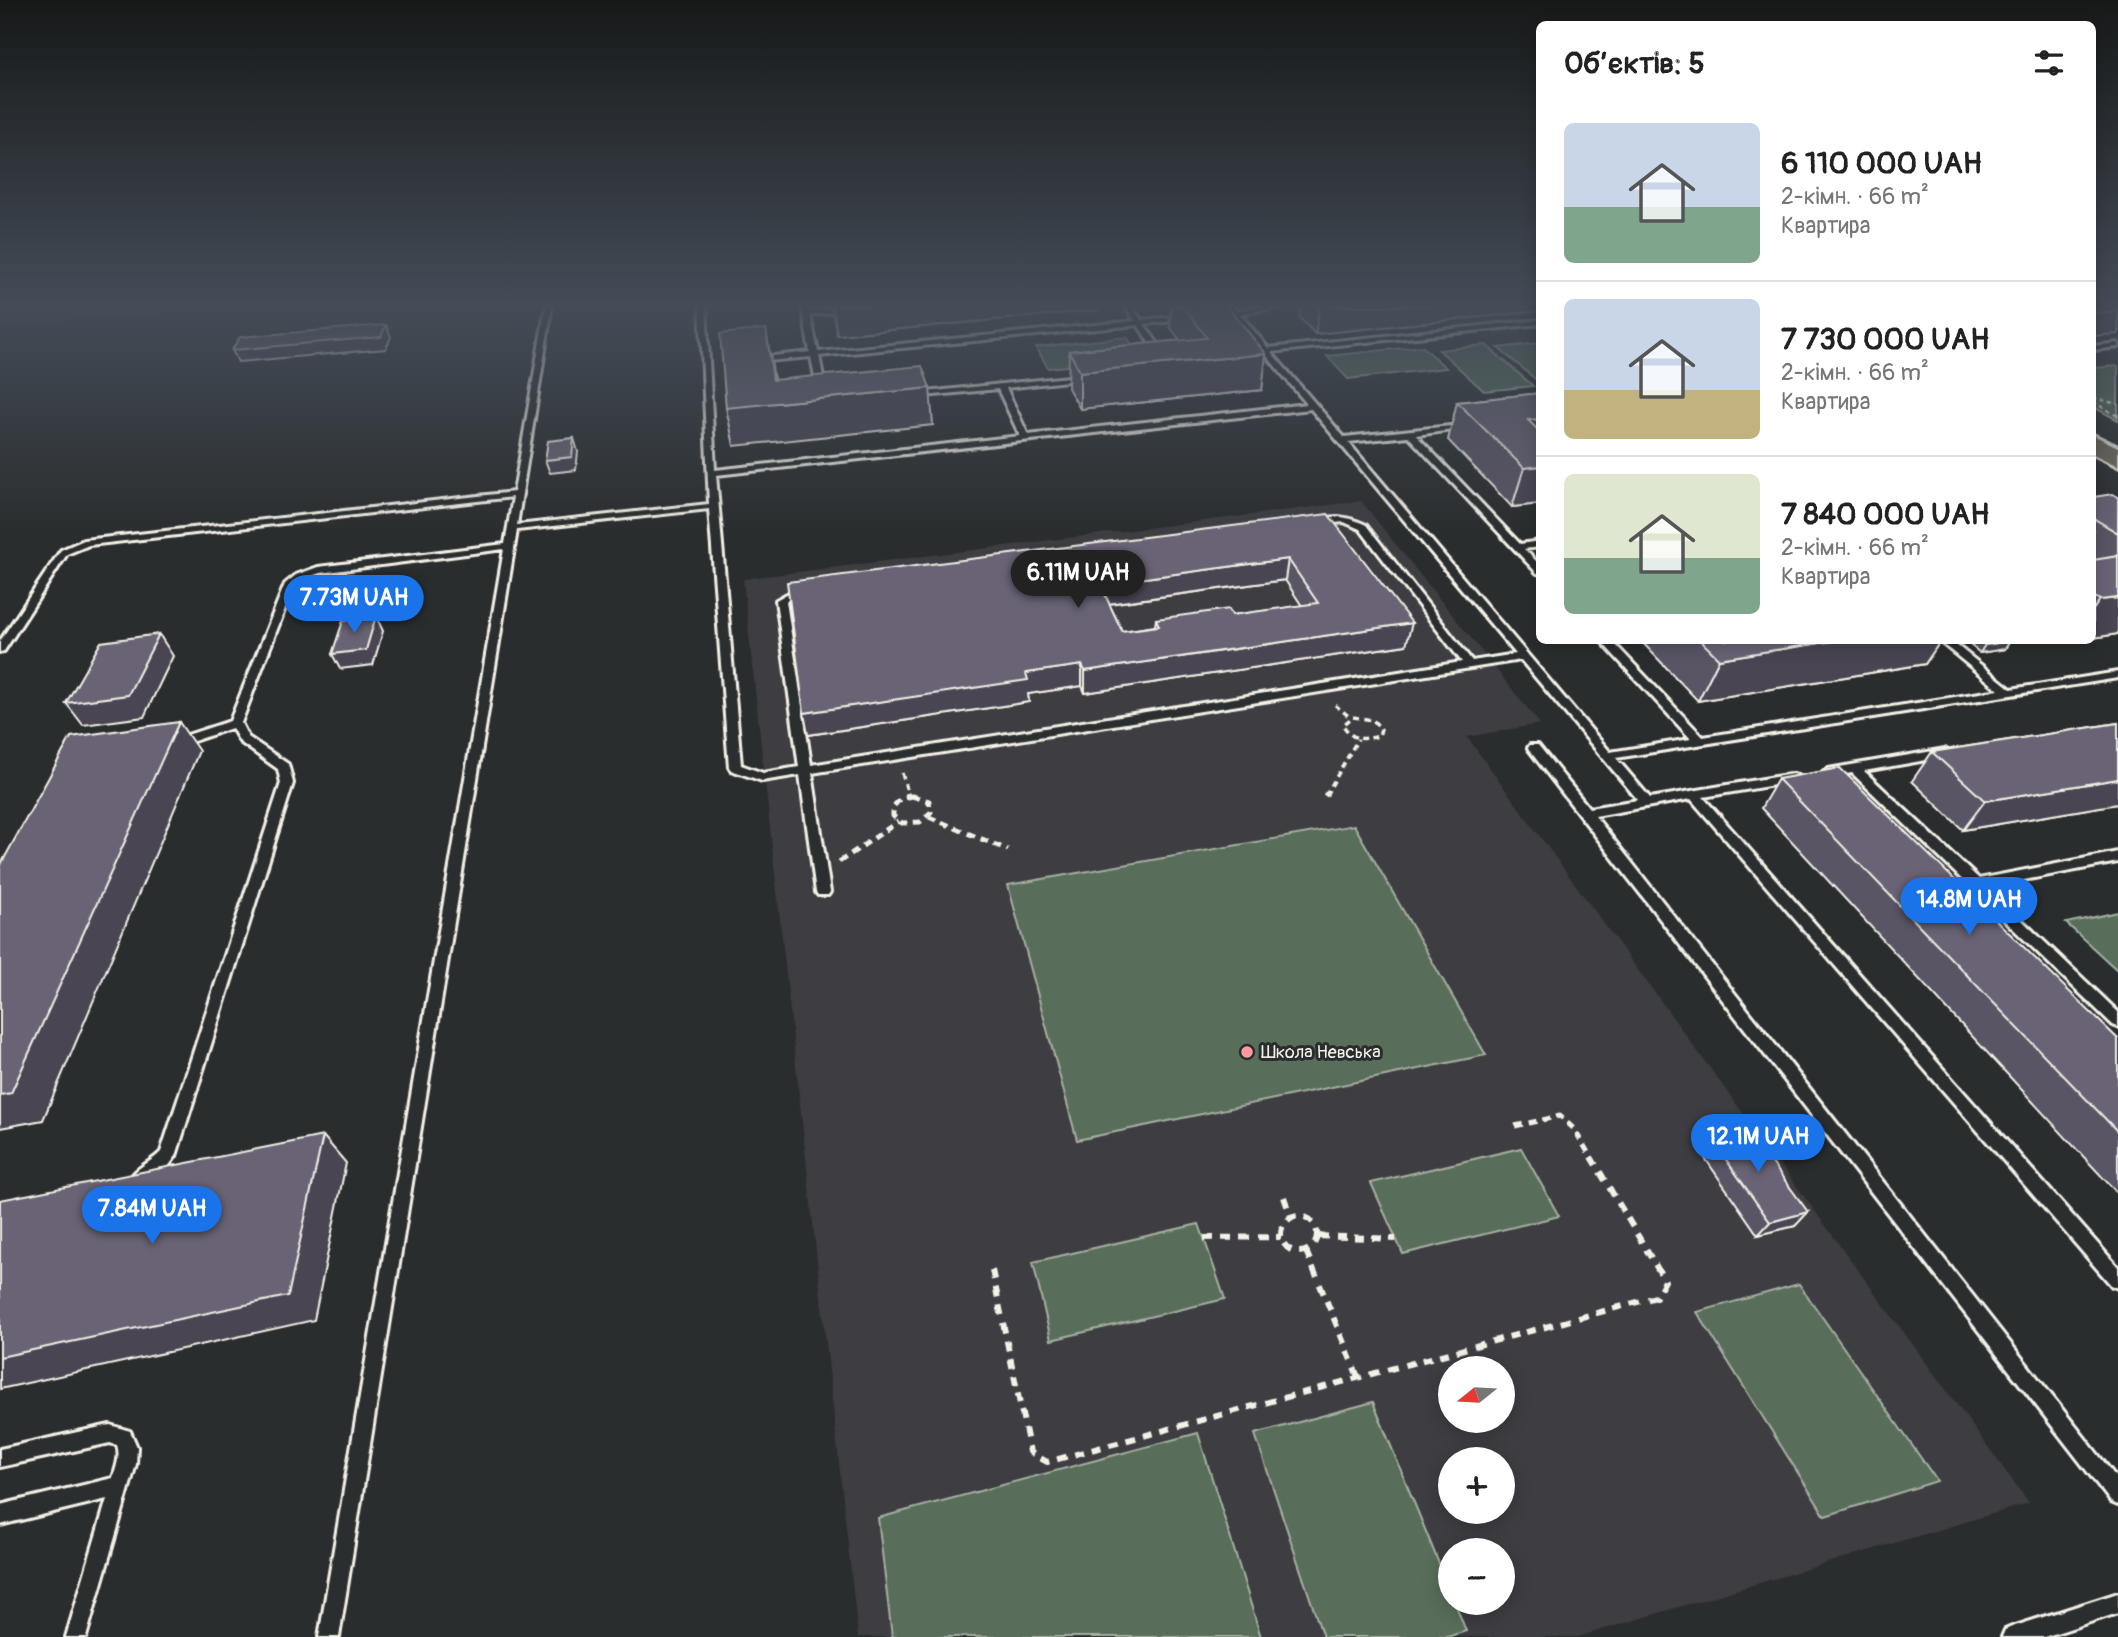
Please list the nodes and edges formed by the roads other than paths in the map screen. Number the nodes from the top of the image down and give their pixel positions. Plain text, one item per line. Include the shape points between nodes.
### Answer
1 (536, 382) edge
2 (707, 382) edge
3 (820, 382) edge
4 (1034, 382) edge
5 (1293, 382) edge
6 (1000, 386) junction
7 (906, 397) edge
8 (824, 401) edge
9 (1312, 406) junction
10 (1477, 425) edge
11 (1410, 433) junction
12 (1025, 438) junction
13 (1341, 440) junction
14 (711, 472) junction
15 (518, 494) junction
16 (714, 506) junction
17 (1304, 525) edge
18 (512, 528) junction
19 (1536, 545) edge
20 (509, 547) junction
21 (1517, 547) junction
22 (1536, 567) edge
23 (812, 587) edge
24 (1609, 644) edge
25 (1948, 644) edge
26 (0, 649) edge
27 (1523, 656) junction
28 (1470, 665) junction
29 (2118, 675) edge
30 (2008, 692) junction
31 (235, 723) junction
32 (1700, 741) junction
33 (158, 747) edge
34 (1534, 748) dead end
35 (1960, 751) edge
36 (1607, 757) junction
37 (1854, 768) junction
38 (805, 770) junction
39 (1814, 775) edge
40 (1801, 777) edge
41 (1694, 795) junction
42 (1647, 803) junction
43 (1586, 813) junction
44 (2118, 857) edge
45 (1976, 884) junction
46 (824, 892) dead end
47 (2118, 1021) edge
48 (131, 1180) edge
49 (2118, 1280) edge
50 (0, 1458) edge
51 (120, 1486) junction
52 (2118, 1495) edge
53 (0, 1515) edge
54 (2118, 1603) edge
55 (76, 1637) edge
56 (329, 1637) edge
57 (2012, 1637) edge

1 - 15 lane
2 - 14 lane
3 - 8 lane
4 - 6 lane
5 - 9 lane
6 - 7 lane
6 - 12 lane
9 - 12 lane
9 - 13 lane
10 - 11 lane
11 - 13 lane
11 - 21 lane
12 - 14 lane
13 - 27 lane
14 - 16 lane
15 - 18 lane
15 - 26 lane via 87,542 64,552
16 - 18 lane
16 - 38 lane via 735,767 762,777
17 - 28 lane via 1345,519 1363,527
18 - 20 lane
19 - 21 lane
20 - 31 lane via 317,570 299,577 290,584
20 - 56 lane
21 - 22 lane
23 - 38 lane via 798,589 781,600
24 - 32 lane
25 - 30 lane
27 - 28 lane
27 - 36 lane
28 - 38 lane
29 - 30 lane
30 - 32 lane
31 - 33 lane
31 - 48 lane via 244,739 284,766 287,783 168,1156
32 - 36 lane
34 - 43 lane
35 - 37 lane
36 - 42 lane
37 - 39 lane
37 - 45 lane
38 - 46 lane
40 - 41 lane
41 - 42 lane
41 - 49 lane
42 - 43 lane
43 - 52 lane
44 - 45 lane
45 - 47 lane
50 - 51 lane via 110,1434 123,1438 128,1447
51 - 53 lane
51 - 55 lane
54 - 57 lane

